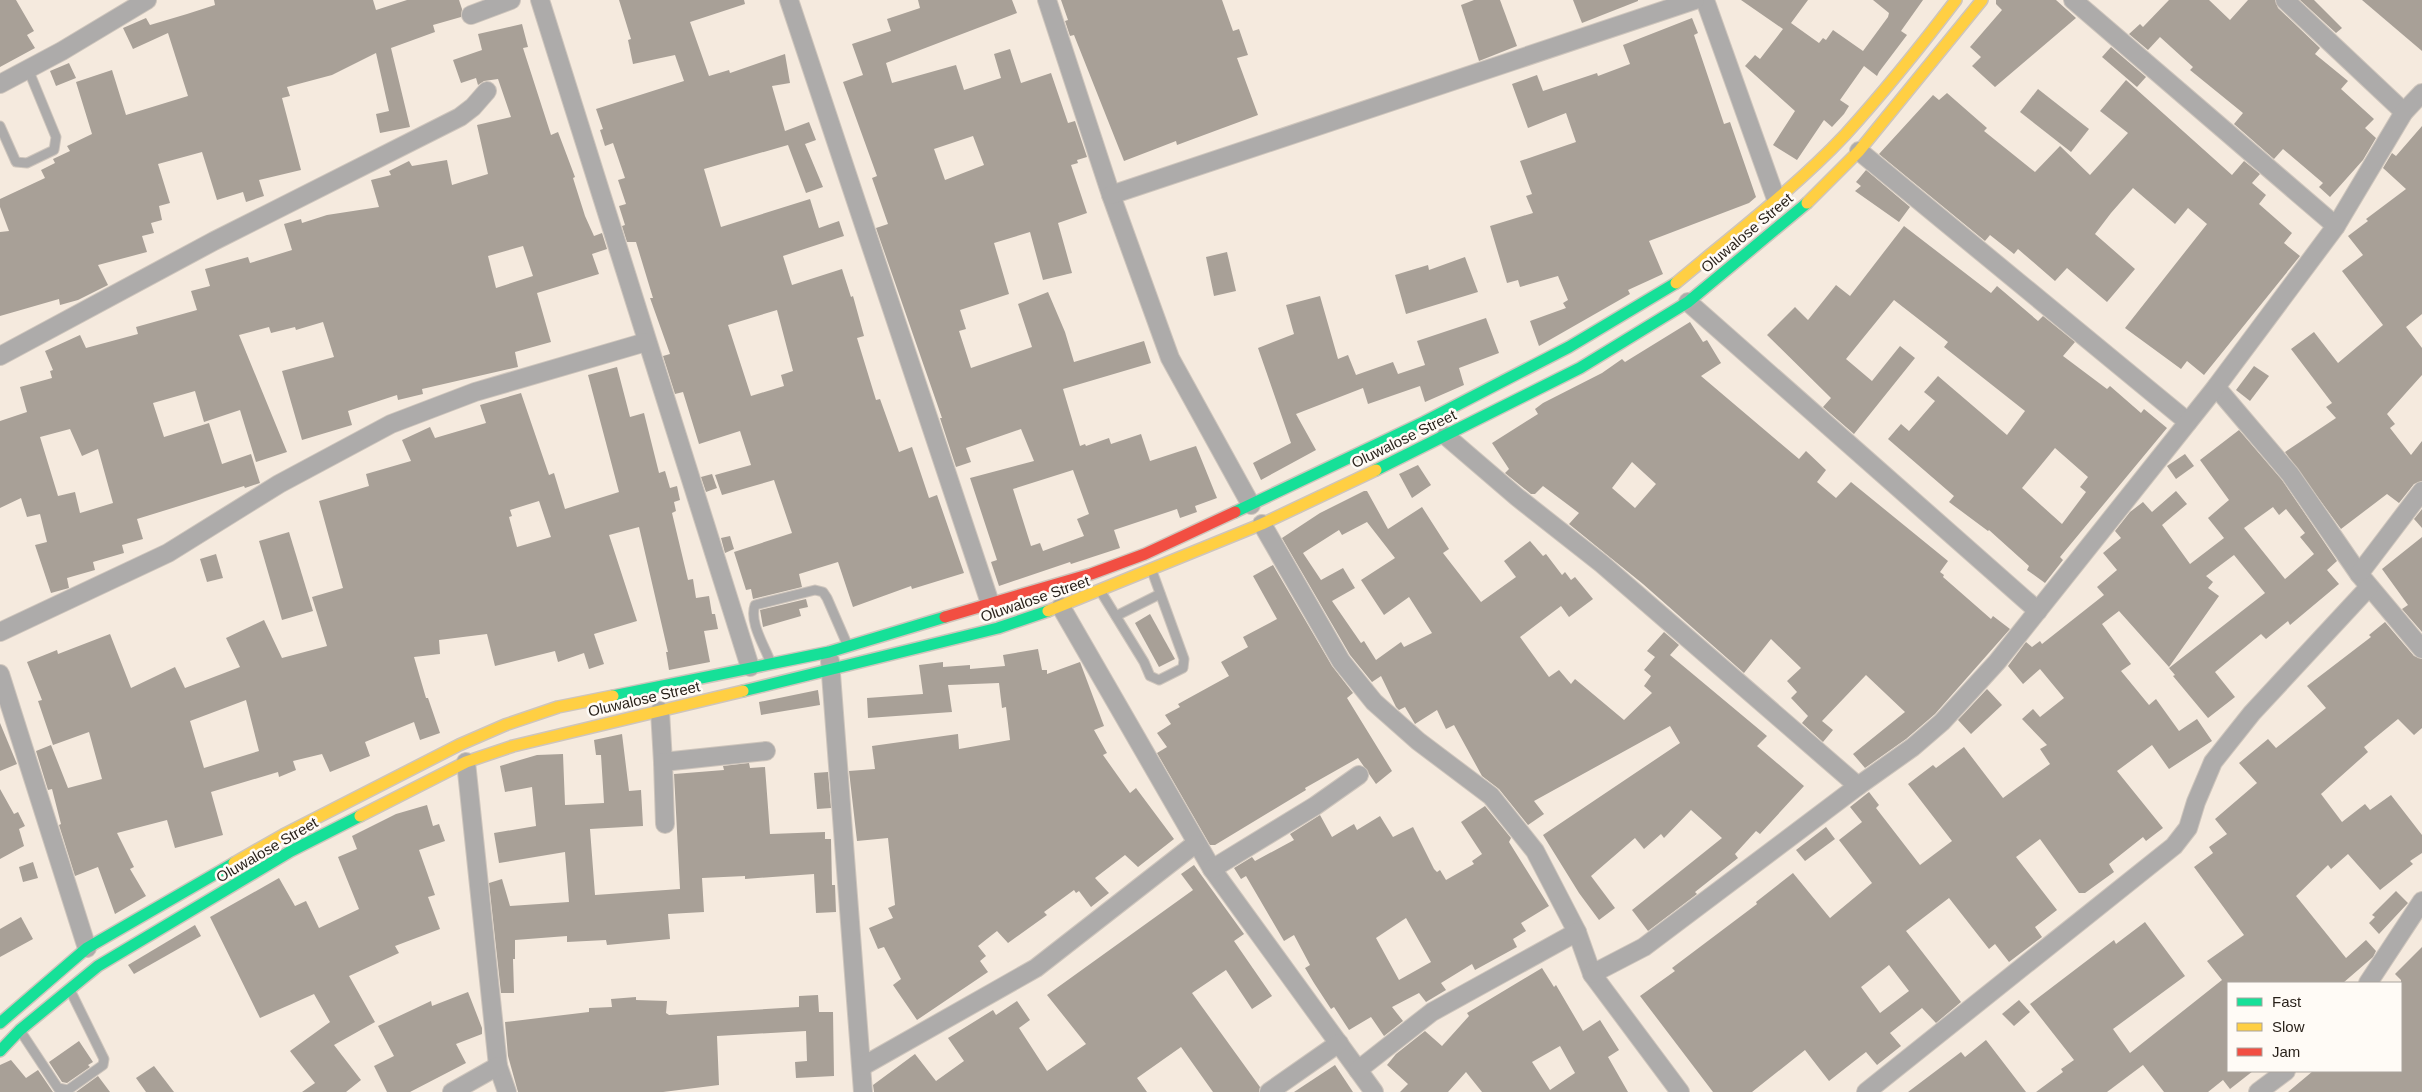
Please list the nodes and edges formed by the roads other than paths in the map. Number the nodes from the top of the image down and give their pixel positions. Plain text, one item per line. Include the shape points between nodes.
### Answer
1 (147, 0) edge
2 (511, 0) edge
3 (540, 0) edge
4 (790, 0) edge
5 (1047, 0) edge
6 (1695, 0) edge
7 (1705, 0) edge
8 (1956, 0) edge
9 (1982, 0) edge
10 (2072, 0) edge
11 (2285, 0) edge
12 (471, 15) dead end
13 (1925, 41) junction
14 (1940, 53) junction
15 (28, 69) junction
16 (0, 84) edge
17 (487, 91) dead end
18 (2422, 93) edge
19 (2404, 112) junction
20 (0, 126) edge
21 (1859, 151) junction
22 (1111, 195) junction
23 (1776, 198) junction
24 (2336, 226) junction
25 (1688, 302) junction
26 (646, 342) junction
27 (0, 356) edge
28 (2216, 387) junction
29 (2188, 422) junction
30 (1446, 436) junction
31 (2422, 491) edge
32 (1250, 505) junction
33 (1262, 524) junction
34 (1152, 571) junction
35 (1091, 574) junction
36 (2364, 581) junction
37 (1101, 592) junction
38 (1160, 594) junction
39 (990, 603) junction
40 (1061, 607) junction
41 (2038, 611) junction
42 (1116, 616) junction
43 (0, 632) edge
44 (848, 647) junction
45 (2422, 649) edge
46 (829, 652) junction
47 (771, 663) junction
48 (750, 667) junction
49 (831, 672) junction
50 (0, 674) edge
51 (660, 711) junction
52 (766, 752) dead end
53 (466, 762) junction
54 (664, 762) junction
55 (1358, 775) dead end
56 (1858, 786) junction
57 (665, 824) dead end
58 (1195, 844) junction
59 (1212, 869) junction
60 (2422, 901) edge
61 (1577, 932) junction
62 (87, 948) junction
63 (59, 970) junction
64 (1592, 974) junction
65 (2369, 982) edge
66 (69, 988) junction
67 (0, 1024) edge
68 (20, 1030) junction
69 (1339, 1043) junction
70 (0, 1051) edge
71 (498, 1066) junction
72 (863, 1066) junction
73 (1358, 1070) junction
74 (2285, 1072) edge
75 (452, 1092) edge
76 (507, 1092) edge
77 (863, 1092) edge
78 (1269, 1092) edge
79 (1374, 1092) edge
80 (1680, 1092) edge
81 (1866, 1092) edge
82 (2258, 1092) edge

1 - 15 street
2 - 12 street
3 - 26 street
4 - 39 street
5 - 22 street
6 - 22 street
7 - 23 street
8 - 13 street, Oluwalose Street
9 - 14 street, Oluwalose Street
10 - 24 street
11 - 19 street
13 - 14 street
13 - 23 street, Oluwalose Street via 1844,136
14 - 21 street, Oluwalose Street
15 - 16 street
15 - 20 lane via 56,137 54,150 27,163 16,162
17 - 27 street via 460,117 214,241
18 - 19 street
19 - 24 street
21 - 25 street, Oluwalose Street via 1796,214
21 - 29 street
22 - 32 street via 1170,358
23 - 32 street, Oluwalose Street via 1674,285 1569,347 1424,422
24 - 28 street
25 - 30 street, Oluwalose Street via 1580,368
25 - 41 street
26 - 43 street via 474,392 391,424 279,484 168,553
26 - 48 street
28 - 29 street
28 - 36 street via 2290,474
29 - 41 street
30 - 33 street, Oluwalose Street
30 - 56 street via 1602,564
31 - 36 street
32 - 35 street, Oluwalose Street via 1145,554
33 - 34 street, Oluwalose Street
33 - 61 street via 1341,660 1374,702 1418,741 1491,796 1535,851
34 - 37 street, Oluwalose Street
34 - 38 lane
35 - 37 lane
35 - 39 street, Oluwalose Street
36 - 45 street
36 - 81 street via 2213,762 2188,828 2174,846
37 - 40 street, Oluwalose Street
37 - 42 lane
38 - 42 lane
38 - 42 lane via 1184,659 1183,668 1159,680 1150,676
39 - 44 street, Oluwalose Street
40 - 49 street, Oluwalose Street via 998,628
40 - 58 street
41 - 56 street via 1942,722
44 - 46 street, Oluwalose Street
44 - 47 lane via 827,598 815,590 755,605 752,612 754,622
46 - 47 street, Oluwalose Street
46 - 49 street
47 - 48 street, Oluwalose Street
48 - 62 street, Oluwalose Street via 558,708 505,725 459,745 283,835
49 - 51 street, Oluwalose Street
49 - 72 street
50 - 62 street
51 - 53 street, Oluwalose Street via 538,739
51 - 54 street
52 - 54 street
53 - 66 street, Oluwalose Street via 291,851 98,966
53 - 71 street
54 - 57 street
55 - 59 street via 1315,806
56 - 64 street via 1644,947
58 - 59 street
58 - 72 street via 1036,968
59 - 69 street
60 - 65 street
61 - 64 street
61 - 73 street via 1432,1012
62 - 63 street, Oluwalose Street
63 - 66 lane
63 - 67 street, Oluwalose Street
64 - 80 street
66 - 68 street, Oluwalose Street
66 - 68 lane via 104,1059 103,1065 68,1090 58,1088
68 - 70 street, Oluwalose Street
69 - 73 street
69 - 78 street
71 - 75 street
71 - 76 street
72 - 77 street
73 - 79 street
74 - 82 street

